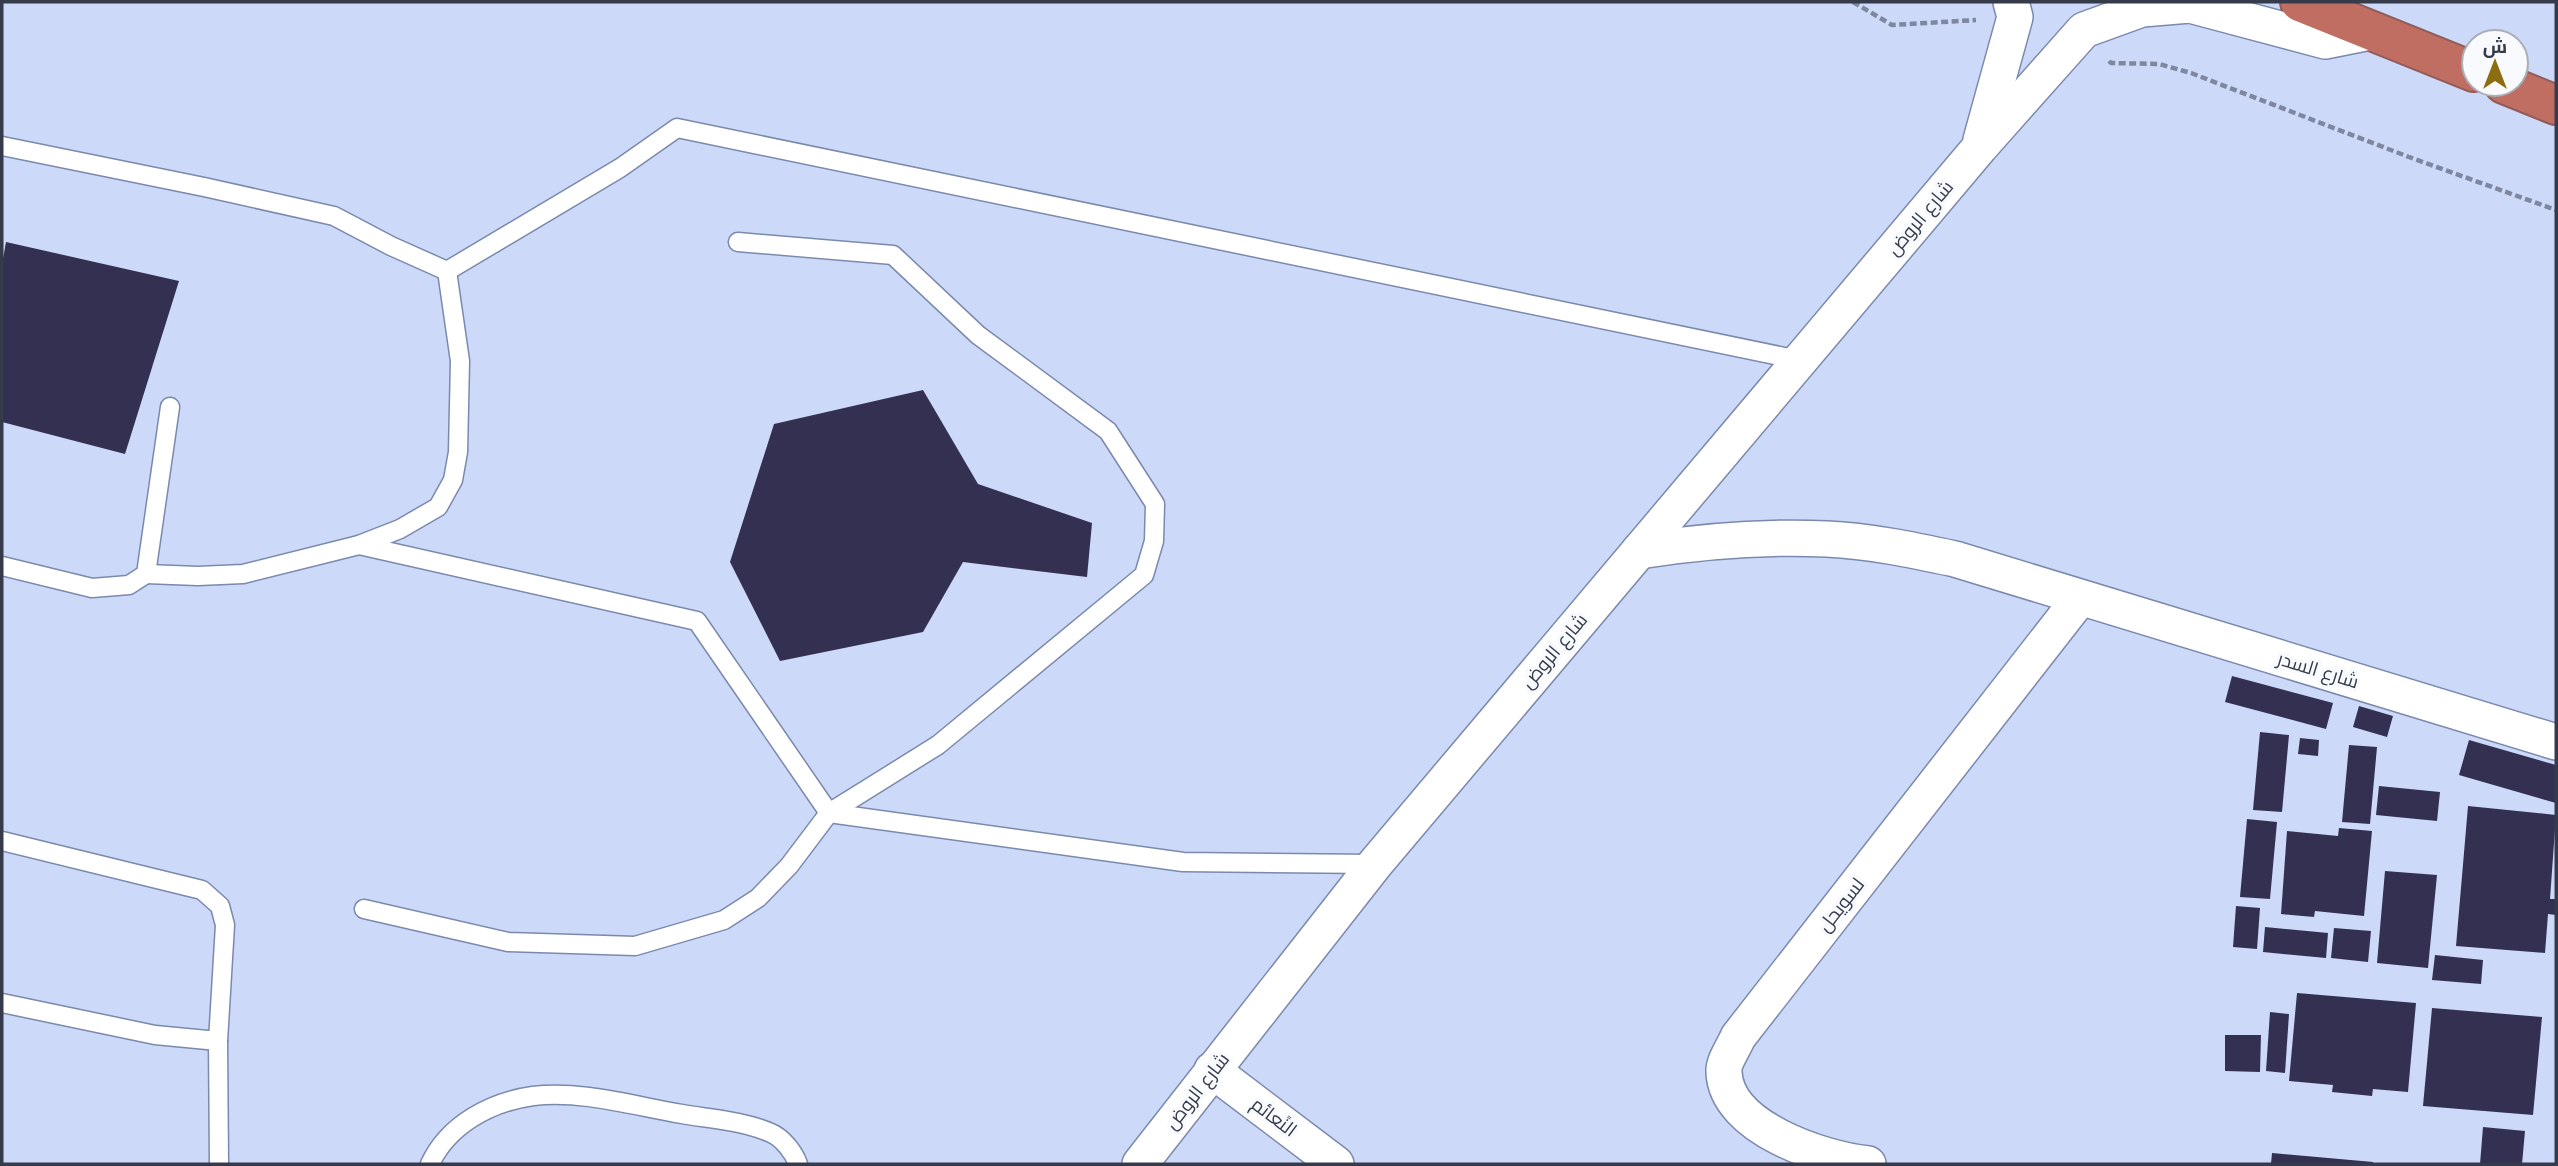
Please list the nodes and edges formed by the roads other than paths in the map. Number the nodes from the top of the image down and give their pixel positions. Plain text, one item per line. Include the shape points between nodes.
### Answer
1 (2300, 2) edge
2 (2013, 9) edge
3 (2375, 31) junction
4 (2460, 66) edge
5 (2530, 94) edge
6 (2556, 105) edge
7 (2, 146) edge
8 (1980, 147) junction
9 (738, 242) dead end
10 (447, 271) junction
11 (1799, 360) junction
12 (170, 407) dead end
13 (359, 545) junction
14 (1639, 551) junction
15 (2, 566) edge
16 (146, 574) junction
17 (2080, 598) junction
18 (2556, 742) edge
19 (829, 813) junction
20 (2, 841) edge
21 (1375, 864) junction
22 (364, 909) dead end
23 (2, 1003) edge
24 (218, 1041) junction
25 (1212, 1070) junction
26 (219, 1164) edge
27 (430, 1164) edge
28 (798, 1164) edge
29 (1140, 1164) edge
30 (1336, 1164) edge
31 (1868, 1164) edge

1 - 3 highway
2 - 8 street, شارع الروض
3 - 4 highway
3 - 8 street, شارع الروض via 2325,41 2190,5 2142,9 2084,30
5 - 6 highway
7 - 10 lane via 334,216
8 - 11 street, شارع الروض
9 - 19 lane via 893,255 978,335 1108,432 1155,504 1154,541 1144,575 938,745
10 - 11 lane via 620,168 677,128
10 - 13 lane via 460,361 453,480 438,507
11 - 14 street, شارع الروض
12 - 16 lane
13 - 16 lane via 243,574
13 - 19 lane via 697,621
14 - 17 street, شارع السدر via 1714,541 1829,539 1955,559
14 - 21 street, شارع الروض
15 - 16 lane via 92,589 129,585
17 - 18 street, شارع السدر
17 - 31 street, لسويحل via 1738,1037 1723,1070 1730,1098 1762,1127 1804,1148
19 - 21 lane via 1183,862
19 - 22 lane via 758,898 724,920 635,946 508,942
20 - 24 lane via 202,890 220,906 225,925
21 - 25 street, شارع الروض
23 - 24 lane via 155,1035
24 - 26 lane
25 - 29 street, شارع الروض
25 - 30 street, النًعائم
27 - 28 lane via 461,1124 492,1107 532,1096 575,1096 773,1133 794,1153

